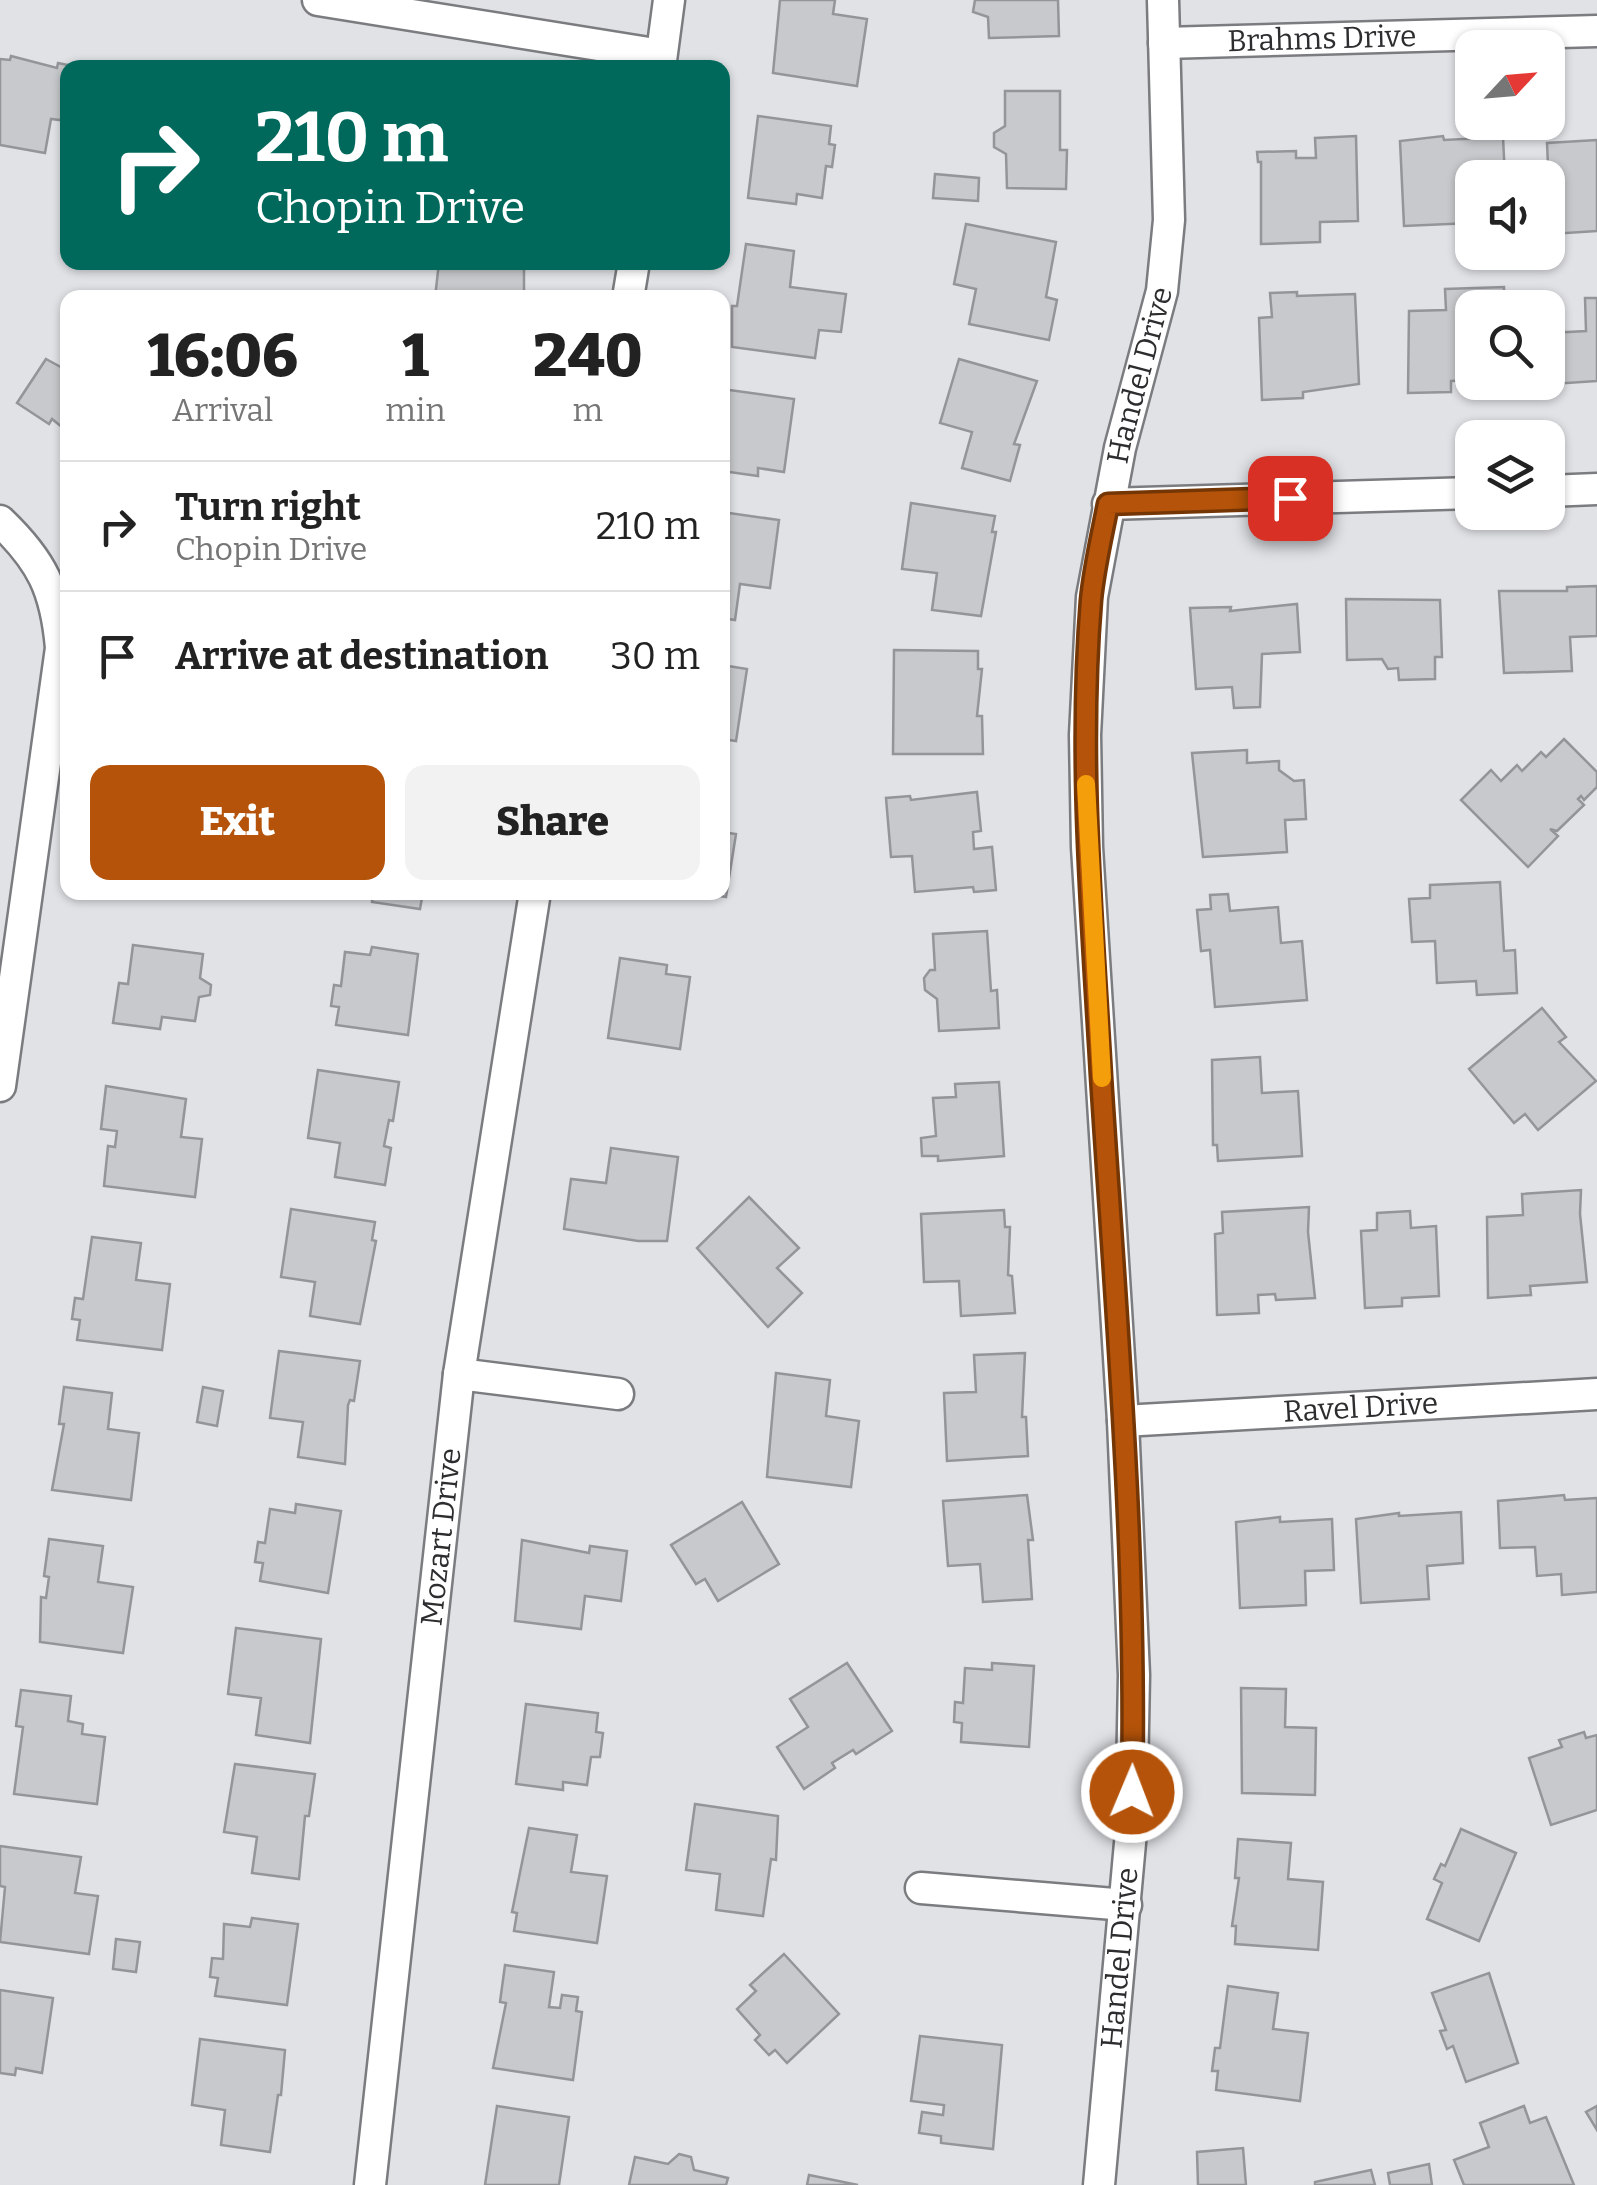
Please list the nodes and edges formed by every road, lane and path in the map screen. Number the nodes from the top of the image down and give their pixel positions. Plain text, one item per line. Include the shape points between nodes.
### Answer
1 (318, 0) edge
2 (669, 0) edge
3 (1163, 0) edge
4 (1597, 31) edge
5 (1164, 43) junction
6 (655, 60) edge
7 (661, 60) edge
8 (1597, 489) edge
9 (1565, 490) edge
10 (1455, 494) edge
11 (1108, 504) junction
12 (0, 521) edge
13 (60, 635) edge
14 (60, 654) edge
15 (534, 900) edge
16 (7, 978) edge
17 (0, 1086) edge
18 (460, 1374) junction
19 (618, 1394) dead end
20 (1597, 1394) edge
21 (1123, 1422) junction
22 (921, 1888) dead end
23 (1126, 1904) junction
24 (370, 2185) edge
25 (1099, 2185) edge

1 - 6 street
2 - 7 street
3 - 5 street, Handel Drive
4 - 5 street, Brahms Drive
5 - 11 street, Handel Drive via 1169,220 1162,292
8 - 9 street
10 - 11 street
11 - 21 street, Handel Drive via 1092,597 1085,735
12 - 13 street via 48,580
14 - 16 street
15 - 18 street, Mozart Drive
16 - 17 street
18 - 19 street
18 - 24 street, Mozart Drive
20 - 21 street, Ravel Drive
21 - 23 street, Handel Drive via 1134,1675
22 - 23 street
23 - 25 street, Handel Drive

